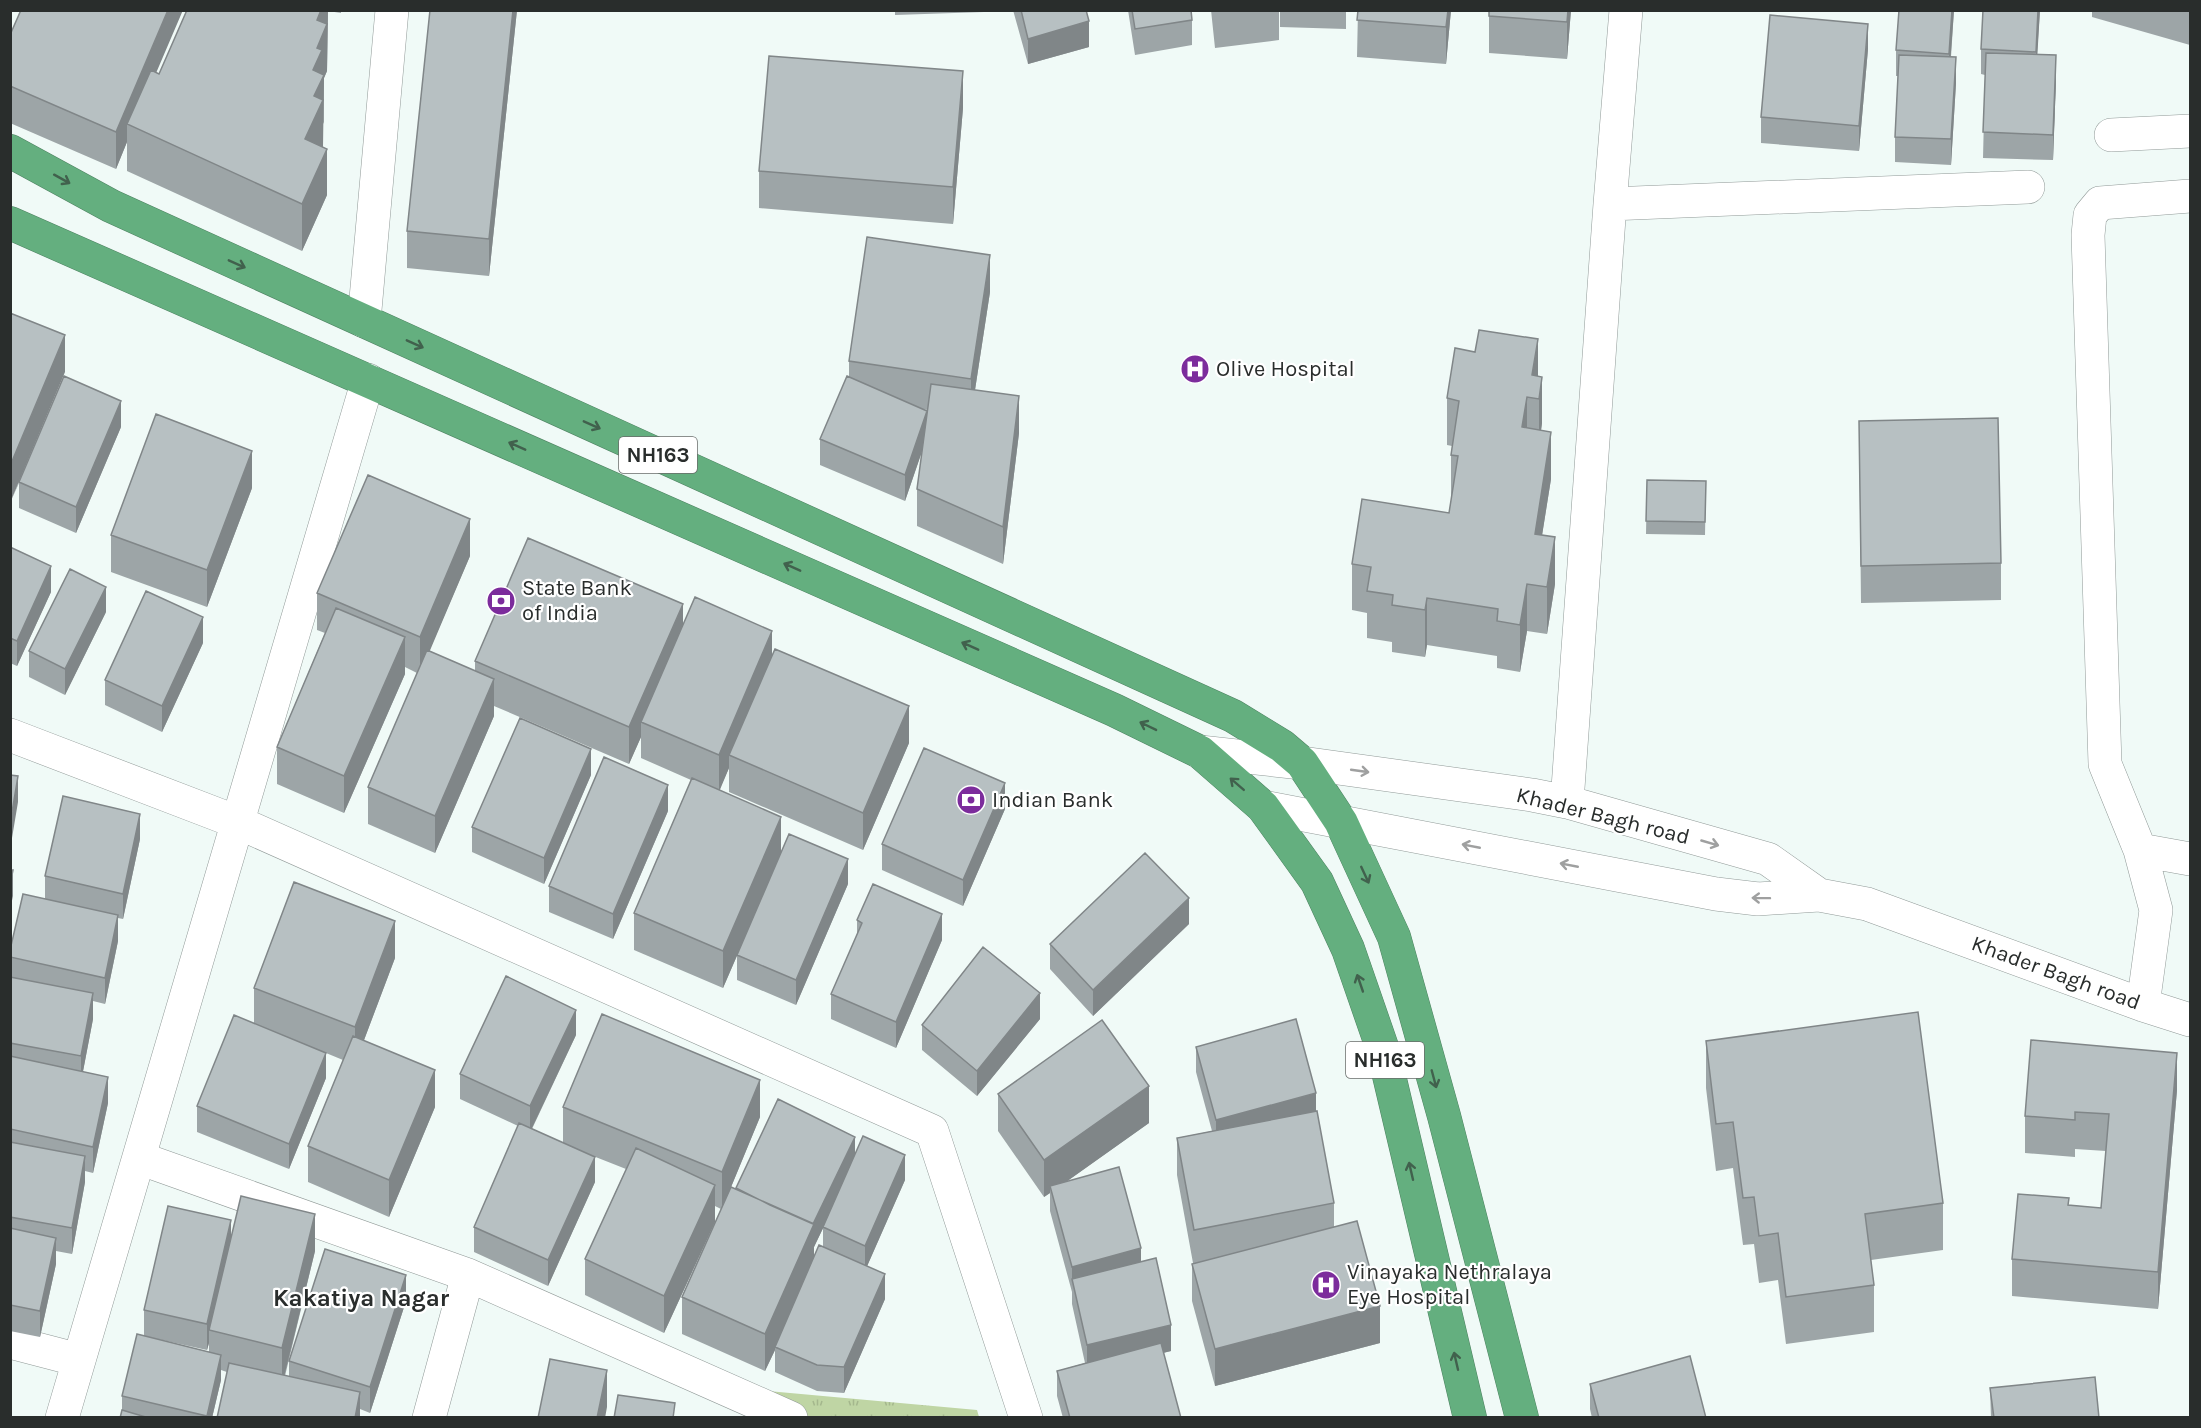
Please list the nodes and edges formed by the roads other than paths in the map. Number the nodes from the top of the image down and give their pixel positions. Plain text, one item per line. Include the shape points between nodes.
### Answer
1 (392, 10) edge
2 (1626, 10) edge
3 (2190, 131) edge
4 (2111, 135) dead end
5 (10, 151) edge
6 (2028, 187) dead end
7 (2190, 196) edge
8 (1610, 204) junction
9 (10, 223) edge
10 (364, 321) junction
11 (368, 380) junction
12 (10, 735) edge
13 (1200, 752) junction
14 (1302, 763) junction
15 (1567, 802) junction
16 (1263, 807) junction
17 (237, 822) junction
18 (1341, 822) junction
19 (2140, 850) junction
20 (2190, 860) edge
21 (1819, 895) junction
22 (2143, 1005) junction
23 (2190, 1020) edge
24 (139, 1158) junction
25 (468, 1275) junction
26 (10, 1342) edge
27 (79, 1360) junction
28 (62, 1418) edge
29 (429, 1418) edge
30 (791, 1418) edge
31 (1026, 1418) edge
32 (1470, 1418) edge
33 (1522, 1418) edge

1 - 10 street
2 - 8 street
3 - 4 street
5 -> 10 highway, NH163 via 111,206
6 - 8 street
7 - 19 street via 2100,203 2090,215 2088,235 2105,764
8 - 15 street
9 - 11 highway, NH163
10 -> 14 highway, NH163 via 1233,716
13 -> 11 highway, NH163 via 1114,710
11 - 17 street
12 - 17 street
13 - 14 street, Khader Bagh road
16 -> 13 highway, NH163
14 -> 15 street, Khader Bagh road
14 - 18 highway, NH163
15 -> 21 street, Khader Bagh road via 1768,859
16 - 18 street, Khader Bagh road
32 -> 16 highway, NH163 via 1383,1050 1348,949 1317,882
17 - 24 street
17 - 31 street via 932,1131
21 -> 18 street, Khader Bagh road via 1758,899 1716,894
18 -> 33 highway, NH163 via 1394,938
19 - 20 street
19 - 22 street via 2156,910
21 - 22 street, Khader Bagh road via 1867,904
22 - 23 street, Khader Bagh road
24 - 25 street
24 - 27 street
25 - 29 street
25 - 30 street
26 - 27 street
27 - 28 street

